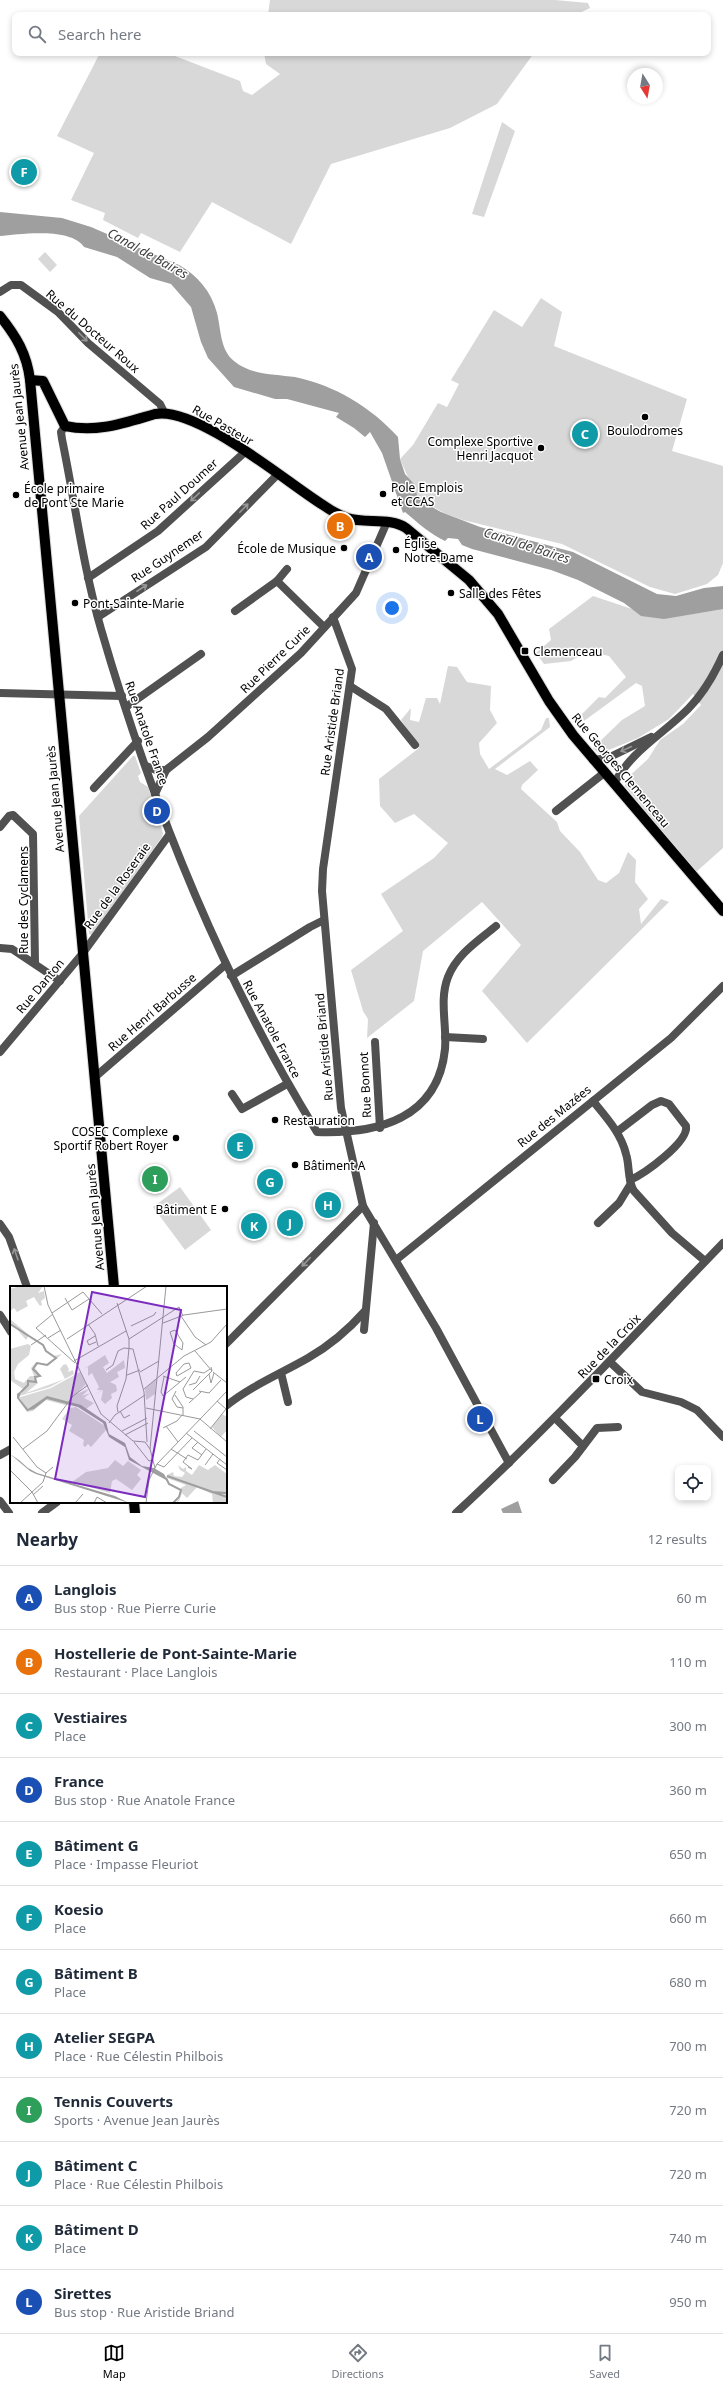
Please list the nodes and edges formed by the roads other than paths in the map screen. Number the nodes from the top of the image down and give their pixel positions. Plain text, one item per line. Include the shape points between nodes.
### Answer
1 (0, 292) edge
2 (0, 316) edge
3 (30, 380) junction
4 (164, 412) junction
5 (65, 426) junction
6 (245, 452) junction
7 (278, 474) junction
8 (387, 522) junction
9 (398, 524) joint
10 (287, 569) dead end
11 (88, 578) junction
12 (277, 581) junction
13 (235, 611) dead end
14 (98, 617) junction
15 (333, 617) junction
16 (324, 627) junction
17 (201, 654) dead end
18 (723, 655) edge
19 (350, 686) junction
20 (0, 693) edge
21 (59, 694) junction
22 (122, 696) junction
23 (126, 707) junction
24 (658, 734) junction
25 (138, 741) junction
26 (415, 745) dead end
27 (594, 760) junction
28 (146, 766) junction
29 (166, 770) junction
30 (604, 773) junction
31 (614, 784) junction
32 (94, 788) dead end
33 (155, 794) junction
34 (556, 811) dead end
35 (0, 827) edge
36 (170, 835) junction
37 (723, 911) edge
38 (324, 920) junction
39 (496, 926) dead end
40 (0, 948) edge
41 (83, 953) junction
42 (35, 963) junction
43 (225, 965) junction
44 (231, 976) junction
45 (60, 981) junction
46 (723, 986) edge
47 (445, 1037) junction
48 (482, 1039) dead end
49 (375, 1042) dead end
50 (0, 1052) edge
51 (94, 1077) junction
52 (287, 1084) junction
53 (232, 1094) dead end
54 (593, 1101) junction
55 (380, 1128) junction
56 (618, 1131) junction
57 (346, 1133) junction
58 (630, 1183) junction
59 (363, 1206) junction
60 (374, 1223) junction
61 (598, 1223) dead end
62 (0, 1224) edge
63 (382, 1235) junction
64 (723, 1243) edge
65 (371, 1244) junction
66 (396, 1260) junction
67 (705, 1262) junction
68 (28, 1286) edge
69 (114, 1286) edge
70 (365, 1311) junction
71 (0, 1315) edge
72 (10, 1330) edge
73 (364, 1330) dead end
74 (227, 1343) edge
75 (610, 1362) junction
76 (281, 1373) junction
77 (288, 1402) dead end
78 (227, 1405) edge
79 (555, 1418) junction
80 (618, 1428) dead end
81 (723, 1437) edge
82 (583, 1446) junction
83 (10, 1450) edge
84 (0, 1455) edge
85 (510, 1463) junction
86 (553, 1480) dead end
87 (0, 1500) edge
88 (56, 1503) edge
89 (134, 1503) edge
90 (9, 1513) edge
91 (42, 1513) edge
92 (135, 1513) edge
93 (456, 1513) edge

1 -> 4 street, Rue du Docteur Roux via 11,285 21,285 58,312 112,364 160,404
2 - 3 main road, Avenue Jean Jaurès via 22,348 28,362
3 - 5 main road via 43,381
3 - 21 main road, Avenue Jean Jaurès
4 - 5 main road, Rue Pasteur via 97,430 78,430
4 - 6 main road, Rue Pasteur via 178,414
5 - 11 street, Rue Anatole France via 61,432
6 - 7 main road, Rue Pasteur
6 -> 11 street, Rue Paul Doumer via 158,531
7 - 8 main road, Rue Pasteur via 347,518
14 -> 7 street, Rue Guynemer via 206,547
8 - 9 main road, Rue Pasteur
8 - 15 street, Rue Pierre Curie via 356,593
9 - 27 main road, Rue Georges Clemenceau via 465,577 498,614 549,702 572,735
10 - 12 street
11 - 14 street, Rue Anatole France
12 - 13 street
12 - 16 street
14 - 22 street, Rue Anatole France
15 - 16 street, Rue Pierre Curie
15 - 19 street, Rue Aristide Briand via 352,664
16 - 29 street, Rue Pierre Curie via 301,653 242,707
17 - 23 street
18 - 24 street via 714,675 698,698
19 - 26 street via 386,708
19 - 38 street, Rue Aristide Briand via 322,869
20 - 21 street
21 - 22 street
21 - 41 main road, Avenue Jean Jaurès
22 - 23 street, Rue Anatole France
23 - 25 street, Rue Anatole France
24 -> 27 street via 608,758
24 - 31 street via 624,767
25 - 28 street, Rue Anatole France
25 - 32 street
27 - 30 main road, Rue Georges Clemenceau
28 - 29 street
28 - 33 street, Rue Anatole France
29 - 33 street, Rue Pierre Curie
30 - 31 main road, Rue Georges Clemenceau
30 - 34 street
31 - 37 main road, Rue Georges Clemenceau
33 - 36 street, Rue Anatole France
35 - 42 street, Rue des Cyclamens via 9,816 13,816 33,834
36 - 41 street, Rue de la Roseraie
36 - 43 street, Rue Anatole France
38 - 44 street
38 - 57 street, Rue Aristide Briand via 341,1108
39 - 47 street via 463,954 451,970 444,990
40 - 42 street via 12,949
41 - 45 street, Rue Danton
41 - 51 main road, Avenue Jean Jaurès
42 - 45 street
43 - 44 street, Rue Anatole France
43 - 51 street, Rue Henri Barbusse
44 - 52 street, Rue Anatole France
45 - 50 street, Rue Danton
46 - 54 street, Rue des Mazées via 671,1038
47 - 48 street
47 - 55 street via 440,1070 429,1092 400,1119
49 - 55 street, Rue Bonnot
51 - 69 main road, Avenue Jean Jaurès
52 - 53 street via 242,1109
52 - 57 street, Rue Anatole France via 317,1132
54 - 56 street
54 - 66 street, Rue des Mazées
55 - 57 street
56 - 58 street via 627,1154
56 - 58 street via 661,1101 669,1104 686,1126 684,1137
57 - 59 street, Rue Aristide Briand
58 - 61 street via 619,1203
58 - 67 street via 672,1233
59 - 60 street, Rue Aristide Briand
59 -> 74 street
60 - 63 street, Rue Aristide Briand
60 - 65 street
68 -> 62 street via 9,1237
63 - 65 street
63 - 66 street, Rue Aristide Briand
64 - 67 street, Rue de la Croix
65 - 70 street
66 - 85 street, Rue Aristide Briand
67 - 75 street, Rue de la Croix
70 - 73 street
70 - 76 street via 324,1348
71 - 72 street
75 - 79 street, Rue de la Croix
75 - 81 street via 642,1392 681,1402 697,1410
76 - 77 street
76 - 78 street via 247,1390
79 - 82 street
79 - 85 street, Rue de la Croix
80 - 82 street via 597,1428
82 - 86 street
83 - 84 street
85 - 93 street, Rue de la Croix
87 - 90 street
88 - 91 street
89 - 92 main road

